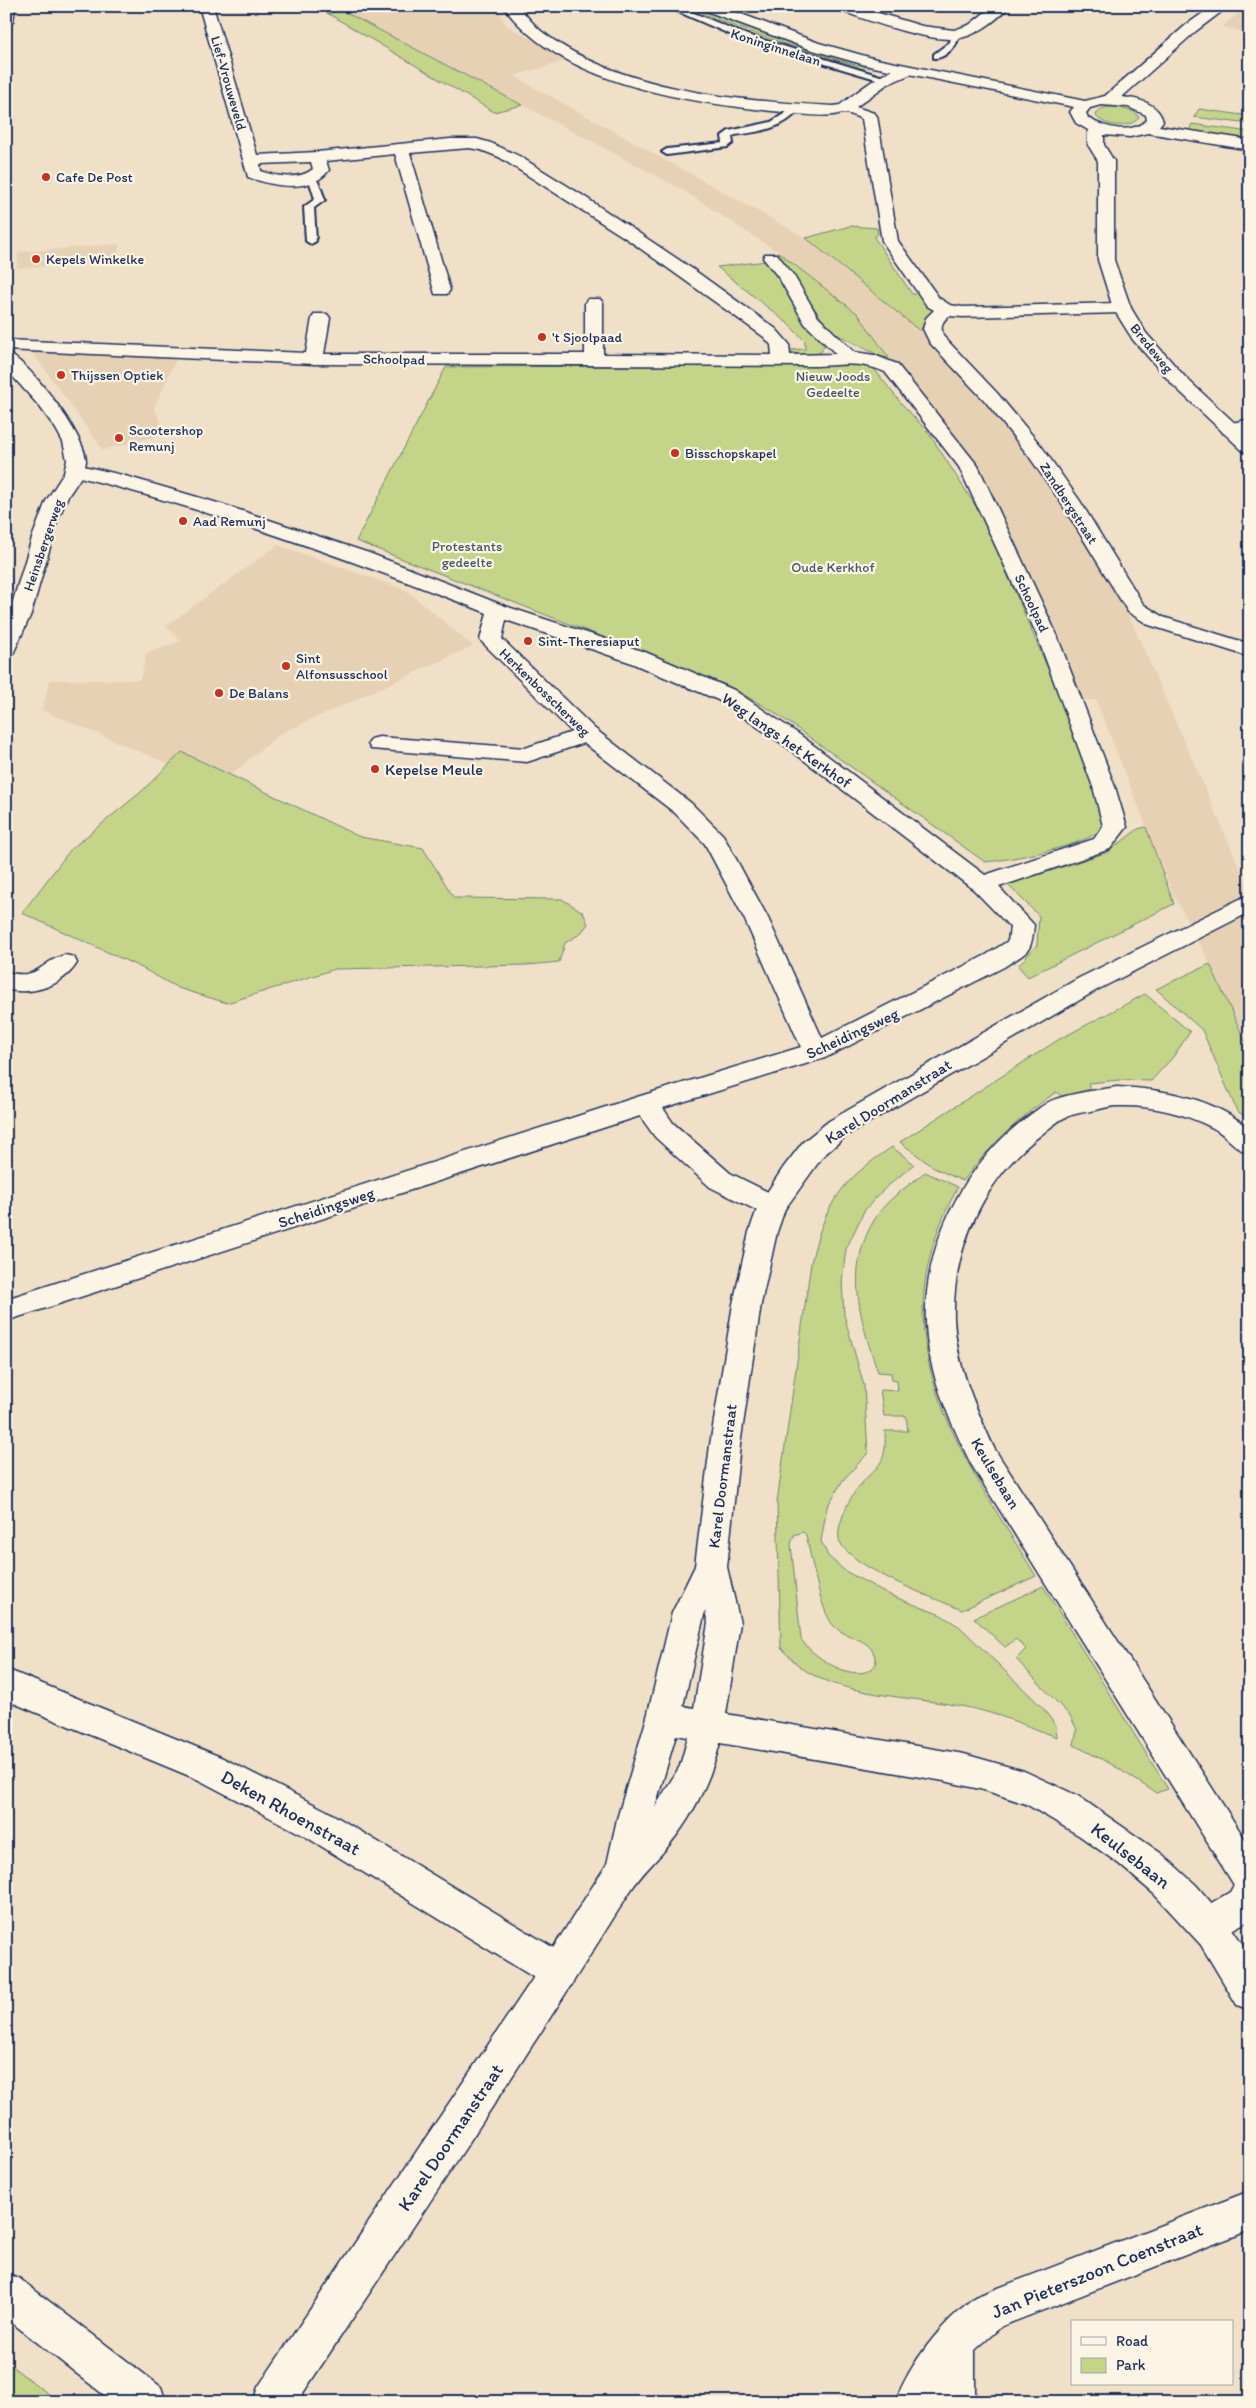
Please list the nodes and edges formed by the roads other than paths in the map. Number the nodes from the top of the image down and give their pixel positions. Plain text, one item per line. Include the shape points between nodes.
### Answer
1 (8, 6) edge
2 (206, 6) edge
3 (510, 6) edge
4 (669, 6) edge
5 (706, 6) edge
6 (840, 6) edge
7 (1002, 6) edge
8 (1222, 6) edge
9 (6, 22) edge
10 (955, 35) junction
11 (937, 56) dead end
12 (1160, 57) junction
13 (906, 71) junction
14 (886, 79) junction
15 (1110, 100) junction
16 (1139, 105) junction
17 (845, 108) junction
18 (795, 110) junction
19 (1082, 111) junction
20 (1150, 122) junction
21 (1224, 125) dead end
22 (1096, 128) junction
23 (1125, 132) junction
24 (1250, 145) edge
25 (401, 149) junction
26 (667, 152) dead end
27 (317, 157) junction
28 (251, 160) junction
29 (1106, 161) junction
30 (309, 178) junction
31 (311, 241) dead end
32 (771, 258) dead end
33 (441, 290) dead end
34 (594, 303) dead end
35 (1122, 308) junction
36 (945, 310) junction
37 (322, 318) dead end
38 (6, 345) edge
39 (848, 356) junction
40 (6, 358) edge
41 (314, 359) junction
42 (594, 360) junction
43 (782, 360) junction
44 (1250, 425) edge
45 (1230, 429) junction
46 (1250, 448) edge
47 (75, 470) junction
48 (498, 610) junction
49 (6, 650) edge
50 (1250, 651) edge
51 (587, 734) junction
52 (379, 744) dead end
53 (982, 884) junction
54 (1244, 905) edge
55 (1020, 945) joint
56 (65, 962) dead end
57 (6, 980) edge
58 (816, 1052) junction
59 (646, 1104) junction
60 (1250, 1144) edge
61 (772, 1206) junction
62 (6, 1310) edge
63 (711, 1567) junction
64 (6, 1684) edge
65 (664, 1717) junction
66 (707, 1726) junction
67 (623, 1870) junction
68 (1250, 1879) edge
69 (1250, 1889) edge
70 (1209, 1924) junction
71 (559, 1972) junction
72 (1250, 1992) edge
73 (1250, 2210) edge
74 (6, 2293) edge
75 (955, 2345) junction
76 (146, 2402) edge
77 (273, 2402) edge
78 (915, 2402) edge
79 (954, 2402) edge

1 - 9 street
2 - 28 street, Lief-Vrouweveld
3 - 18 street via 518,19 541,39 586,63 638,83 711,100
4 - 14 lane, Koninginnelaan via 744,38
5 - 13 street, Koninginnelaan via 814,46
6 - 10 street via 935,33
7 - 10 street via 964,33
8 - 12 street via 1191,28
10 - 11 lane via 954,43
12 - 15 street
12 - 16 street via 1138,97
13 - 14 street
13 - 19 street, Koninginnelaan via 925,80
14 - 17 street
15 - 16 street
15 - 19 street
16 - 20 street
17 - 18 street via 833,111
17 - 36 street via 869,116 890,241 933,302
18 - 26 lane via 776,125 732,133 725,145
19 - 22 street via 1087,125
20 - 21 street
20 - 23 street
20 - 24 street
22 - 23 street
22 - 29 street, Bredeweg via 1096,145
23 - 29 street
25 - 27 street
25 - 33 street
25 - 43 street via 475,144 489,147 608,217 681,267 770,333 780,344
27 - 28 street
27 - 30 street via 321,170
28 - 30 street, Lief-Vrouweveld via 254,174 265,179
29 - 35 street, Bredeweg via 1106,260
30 - 31 lane via 314,182 320,200 309,207
32 - 39 street via 786,276 811,320
34 - 42 street
35 - 36 street
35 - 45 street, Bredeweg via 1139,336 1168,369
36 - 50 street, Zandbergstraat via 935,318 932,329 936,338 1035,451 1070,501 1135,608 1156,621
37 - 41 street
38 - 41 street, Schoolpad
39 - 43 street, Schoolpad via 829,360
39 - 53 street, Schoolpad via 872,359 891,368 968,466 1046,633 1104,787 1115,827 1102,844
40 - 47 street via 59,419 76,452
41 - 42 street, Schoolpad
42 - 43 street, Schoolpad
44 - 45 street
45 - 46 street, Bredeweg
47 - 48 street via 214,508 362,557
47 - 49 street, Heinsbergerweg via 56,500
48 - 51 street, Herkenbosscherweg via 491,640
48 - 53 street, Weg langs het Kerkhof via 637,657 726,695 792,740
51 - 52 street via 527,755
51 - 58 street, Herkenbosscherweg via 683,808 715,840 756,918
53 - 55 street, Weg langs het Kerkhof via 1022,925
54 - 61 street, Karel Doormanstraat via 1088,984 838,1128 813,1149
55 - 58 street, Scheidingsweg via 925,998
56 - 57 street via 48,978 19,984
58 - 59 street, Scheidingsweg
59 - 61 street via 664,1130 720,1180
59 - 62 street, Scheidingsweg
60 - 68 street, Keulsebaan via 1224,1122 1189,1107 1150,1098 1117,1096 1057,1109 1018,1139 974,1190 954,1232 945,1266 940,1318 946,1365 958,1405 982,1455
61 - 63 street, Karel Doormanstraat via 762,1232 747,1304 725,1445
63 - 65 street, Karel Doormanstraat via 688,1613
63 - 66 street, Karel Doormanstraat via 724,1623
64 - 71 street, Deken Rhoenstraat via 211,1769 298,1814
65 - 66 street, Keulsebaan
65 - 67 street, Karel Doormanstraat
66 - 67 street, Karel Doormanstraat via 696,1769 684,1795 658,1832
66 - 70 street, Keulsebaan via 964,1768 1026,1788 1081,1816 1148,1865
67 - 71 street, Karel Doormanstraat
69 - 70 street via 1243,1904
70 - 72 street, Keulsebaan
71 - 77 street, Karel Doormanstraat
73 - 75 street, Jan Pieterszoon Coenstraat via 989,2311 963,2332
74 - 76 street
75 - 78 street, Jan Pieterszoon Coenstraat via 934,2368
75 - 79 street

